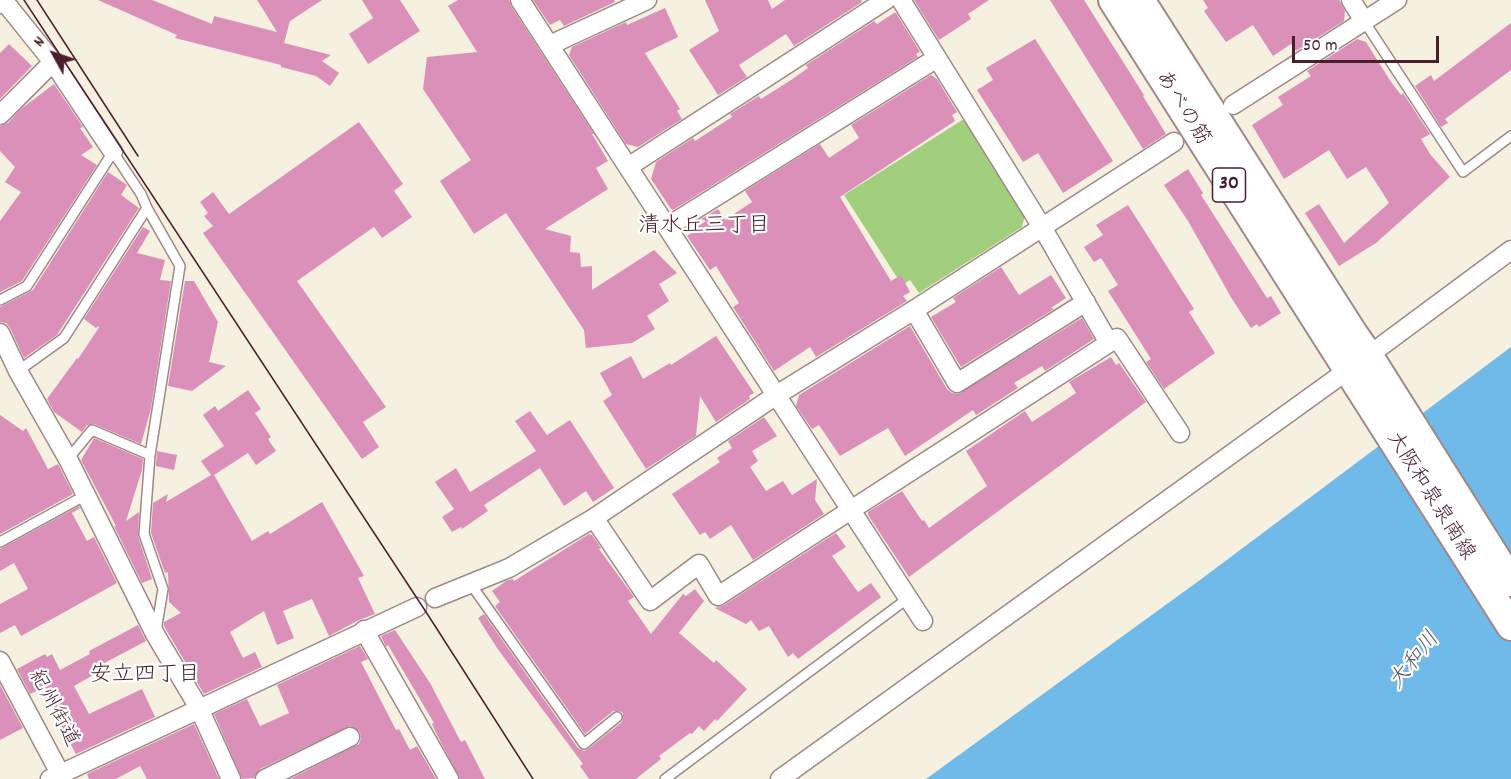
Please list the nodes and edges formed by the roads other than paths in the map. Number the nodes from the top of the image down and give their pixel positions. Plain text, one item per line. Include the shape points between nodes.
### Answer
1 (5, 0) edge
2 (520, 0) edge
3 (647, 0) edge
4 (886, 0) edge
5 (901, 0) edge
6 (1113, 0) edge
7 (1140, 0) edge
8 (1352, 0) edge
9 (1397, 0) edge
10 (0, 4) edge
11 (1364, 21) junction
12 (550, 45) junction
13 (937, 58) junction
14 (53, 62) junction
15 (1233, 105) dead end
16 (0, 115) edge
17 (1511, 136) edge
18 (1174, 142) dead end
19 (114, 152) junction
20 (628, 167) junction
21 (147, 208) junction
22 (667, 227) junction
23 (1042, 227) junction
24 (1511, 250) edge
25 (0, 300) edge
26 (1086, 302) junction
27 (914, 310) junction
28 (0, 333) edge
29 (1109, 343) junction
30 (18, 371) junction
31 (1365, 373) junction
32 (775, 396) junction
33 (1180, 433) dead end
34 (150, 455) junction
35 (68, 459) junction
36 (86, 495) junction
37 (851, 511) junction
38 (594, 518) junction
39 (0, 542) edge
40 (1511, 582) edge
41 (470, 583) junction
42 (435, 598) dead end
43 (907, 599) junction
44 (417, 607) dead end
45 (923, 621) dead end
46 (1511, 626) edge
47 (364, 630) junction
48 (155, 634) junction
49 (0, 661) edge
50 (199, 708) junction
51 (617, 717) dead end
52 (350, 737) dead end
53 (58, 777) edge
54 (231, 779) edge
55 (265, 779) edge
56 (449, 779) edge
57 (665, 779) edge
58 (780, 779) edge

1 - 10 street
1 - 14 street
2 - 12 street
3 - 12 street
4 - 20 street
5 - 13 street
6 - 31 main road, あべの筋 / 30 via 1333,348
7 - 31 main road, あべの筋 / 30 via 1354,335
8 - 11 street
9 - 11 street
11 - 15 street
11 - 17 lane via 1463,172
12 - 20 street
13 - 22 street
13 - 23 street
14 - 16 street
14 - 19 street
18 - 23 street
19 - 21 lane
19 - 25 lane via 27,286
20 - 22 street
21 - 30 lane via 64,338
21 - 34 lane via 180,266
22 - 32 street
23 - 26 street
23 - 27 street
24 - 31 street
26 - 27 street via 957,383
26 - 29 street
27 - 32 street
28 - 30 street
29 - 33 street via 1117,338
29 - 37 street
30 - 35 street
31 - 40 main road, 大阪和泉泉南線 / 30
31 - 46 main road, 大阪和泉泉南線 / 30
31 - 58 street
32 - 37 street
32 - 38 street
34 - 35 lane via 92,430
34 - 48 lane via 144,534 163,589
35 - 36 street
36 - 39 lane
36 - 48 street
37 - 38 street via 718,596 699,564 650,601
37 - 43 street
38 - 41 street via 508,568
41 - 42 street
41 - 51 lane via 584,744
43 - 45 street
43 - 57 lane
44 - 47 street
47 - 50 street
47 - 56 street
48 - 50 street
49 - 53 street, 紀州街道
50 - 53 street
50 - 54 street
52 - 55 street

